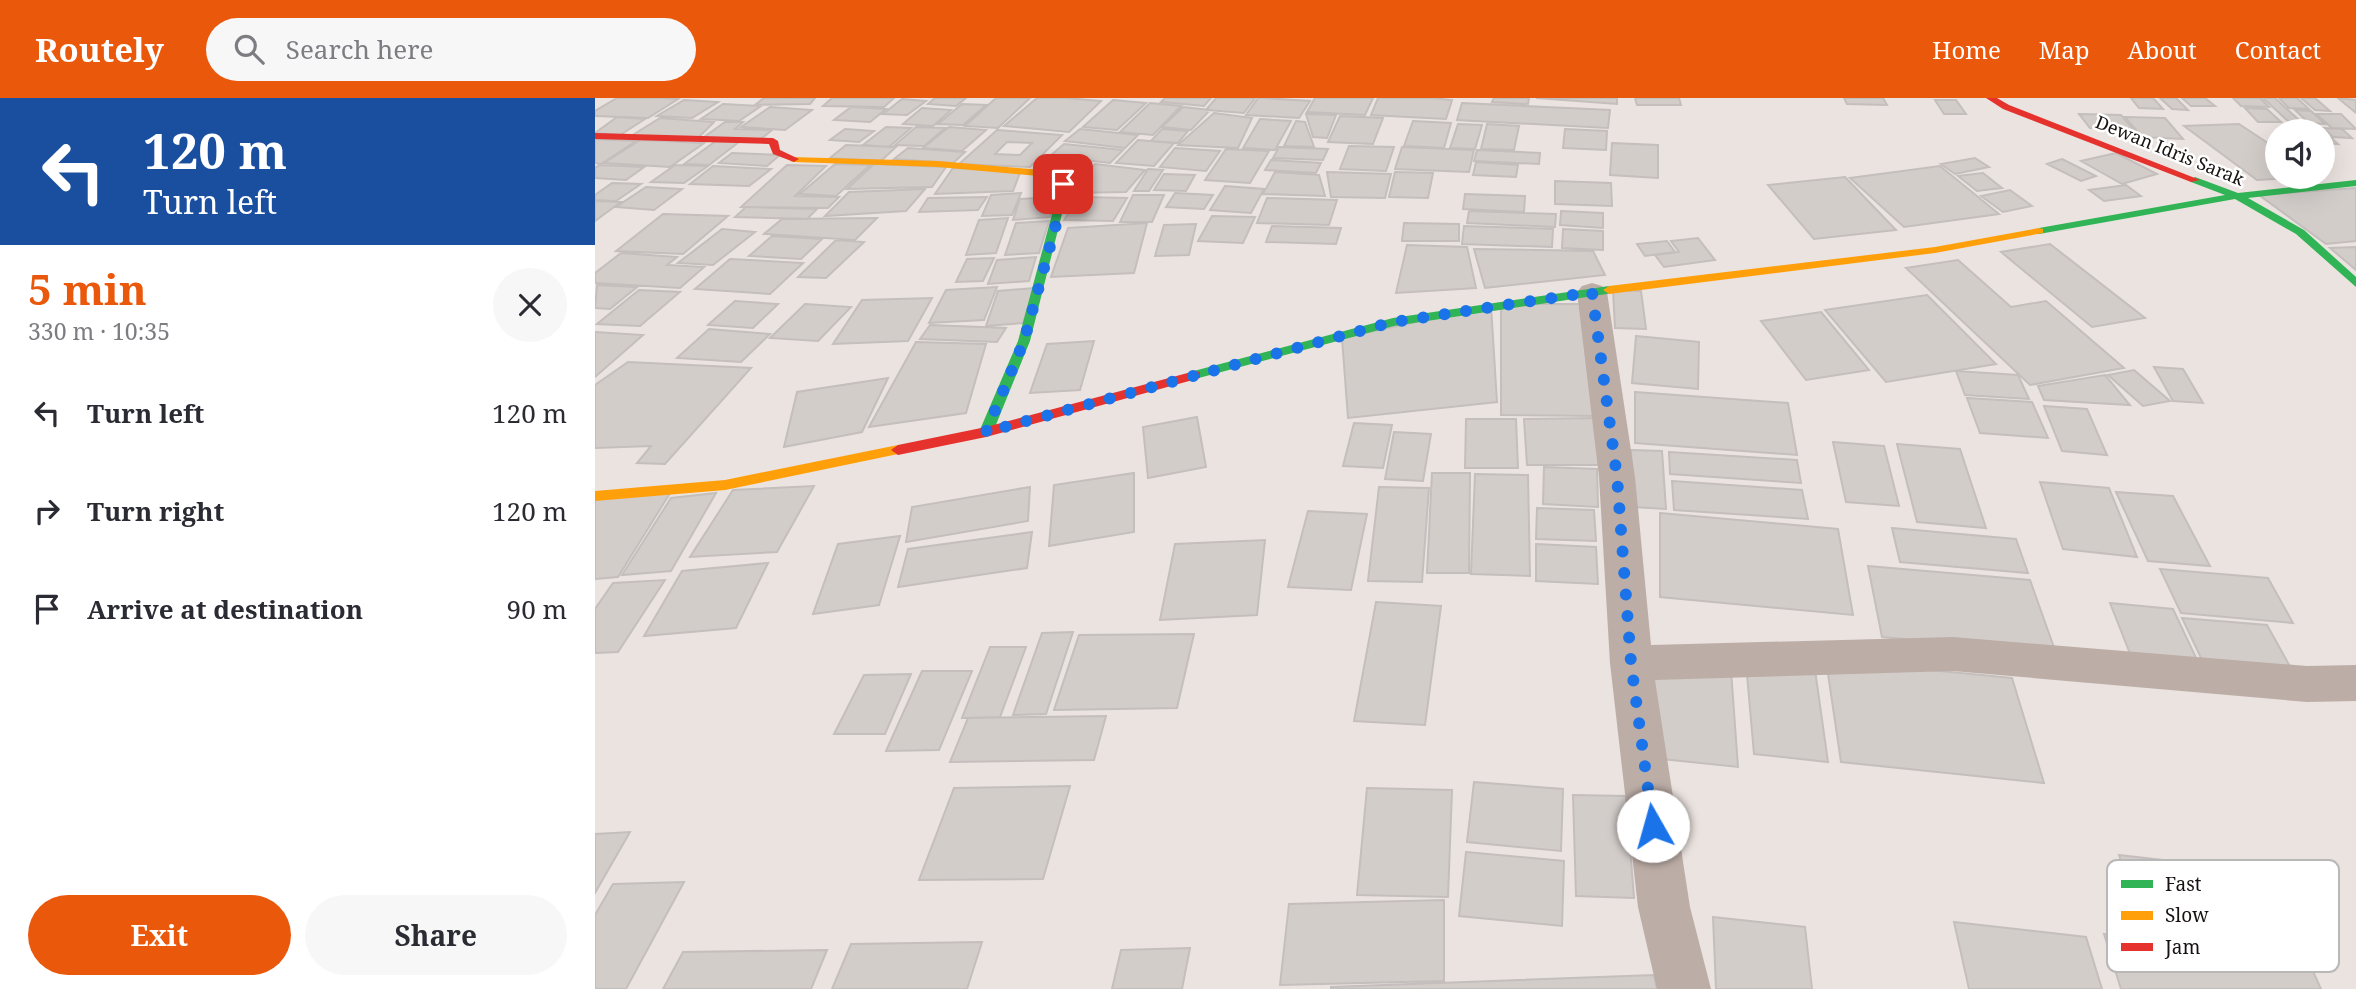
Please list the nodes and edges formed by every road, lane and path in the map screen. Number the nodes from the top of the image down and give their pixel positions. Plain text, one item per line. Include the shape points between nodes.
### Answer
1 (1991, 98) edge
2 (595, 136) edge
3 (2356, 183) edge
4 (2237, 196) junction
5 (2356, 283) edge
6 (1592, 292) junction
7 (986, 432) junction
8 (595, 496) edge
9 (1631, 663) junction
10 (2356, 683) edge
11 (1684, 989) edge

1 - 4 street, Dewan Idris Sarak
2 - 7 street via 773,141 776,152 791,159 1053,174 1063,184 1060,210 1024,341
3 - 4 street
4 - 5 street, Dewan Idris Sarak via 2299,232
4 - 6 street via 1935,250
6 - 7 street via 1393,322
6 - 9 street via 1617,477
7 - 8 street via 725,485
9 - 10 street via 1953,654 2307,684
9 - 11 street via 1664,907

